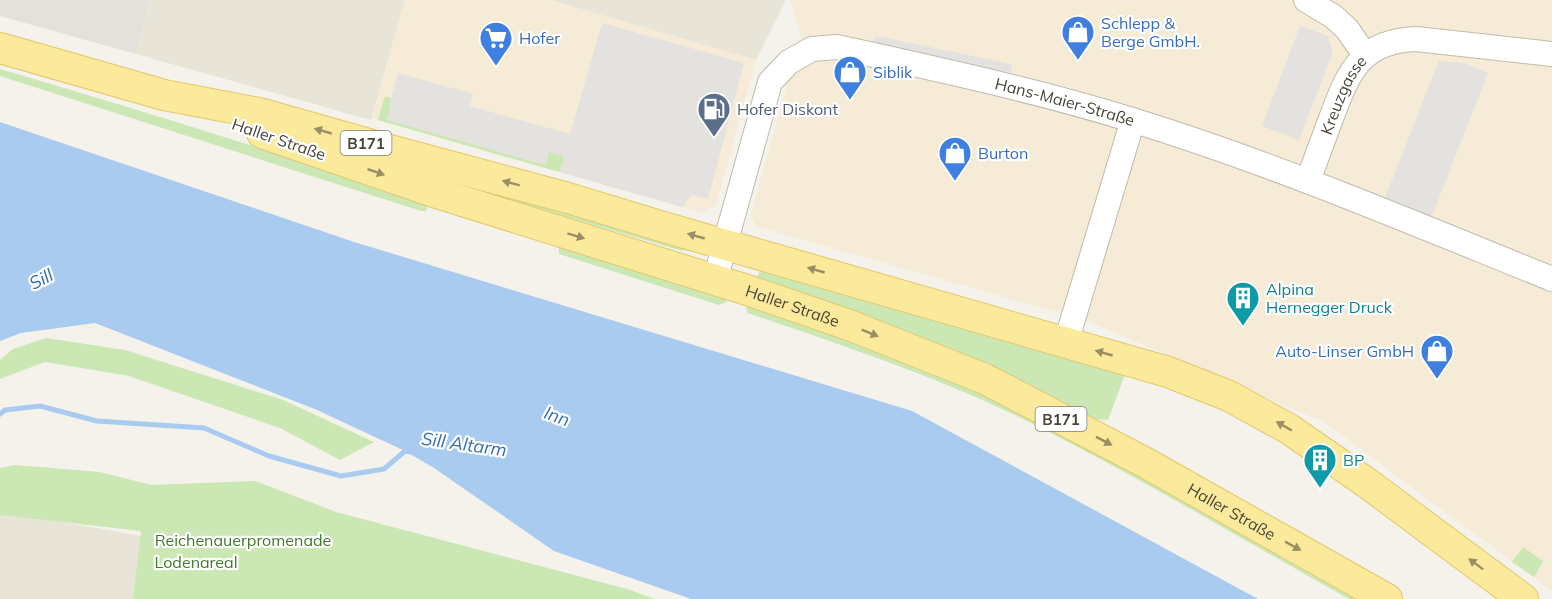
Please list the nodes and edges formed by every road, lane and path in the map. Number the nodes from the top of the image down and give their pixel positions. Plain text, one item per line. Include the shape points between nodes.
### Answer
1 (1306, 0) edge
2 (0, 48) edge
3 (1552, 54) edge
4 (1365, 55) junction
5 (164, 95) junction
6 (1133, 120) junction
7 (1308, 181) junction
8 (725, 244) junction
9 (1552, 279) edge
10 (716, 280) junction
11 (1066, 342) junction
12 (1508, 595) edge
13 (1387, 599) edge

1 - 4 street, Kreuzgasse via 1347,29
2 - 5 main road, Haller Straße / B171
3 - 4 street via 1416,39 1387,43
4 - 7 street, Kreuzgasse via 1343,85
8 -> 5 main road, Haller Straße / B171 via 259,113
5 -> 10 main road, Haller Straße / B171 via 240,126 440,194
6 - 7 street, Hans-Maier-Straße
6 - 8 street, Hans-Maier-Straße via 1003,84 837,47 812,49 789,62 770,82
6 - 11 street
7 - 9 street, Hans-Maier-Straße
8 - 10 street, Hans-Maier-Straße
11 -> 8 main road, Haller Straße / B171
10 -> 13 main road, Haller Straße / B171 via 849,325 985,379 1146,463
12 -> 11 main road, Haller Straße / B171 via 1376,490 1289,429 1229,396 1168,372

